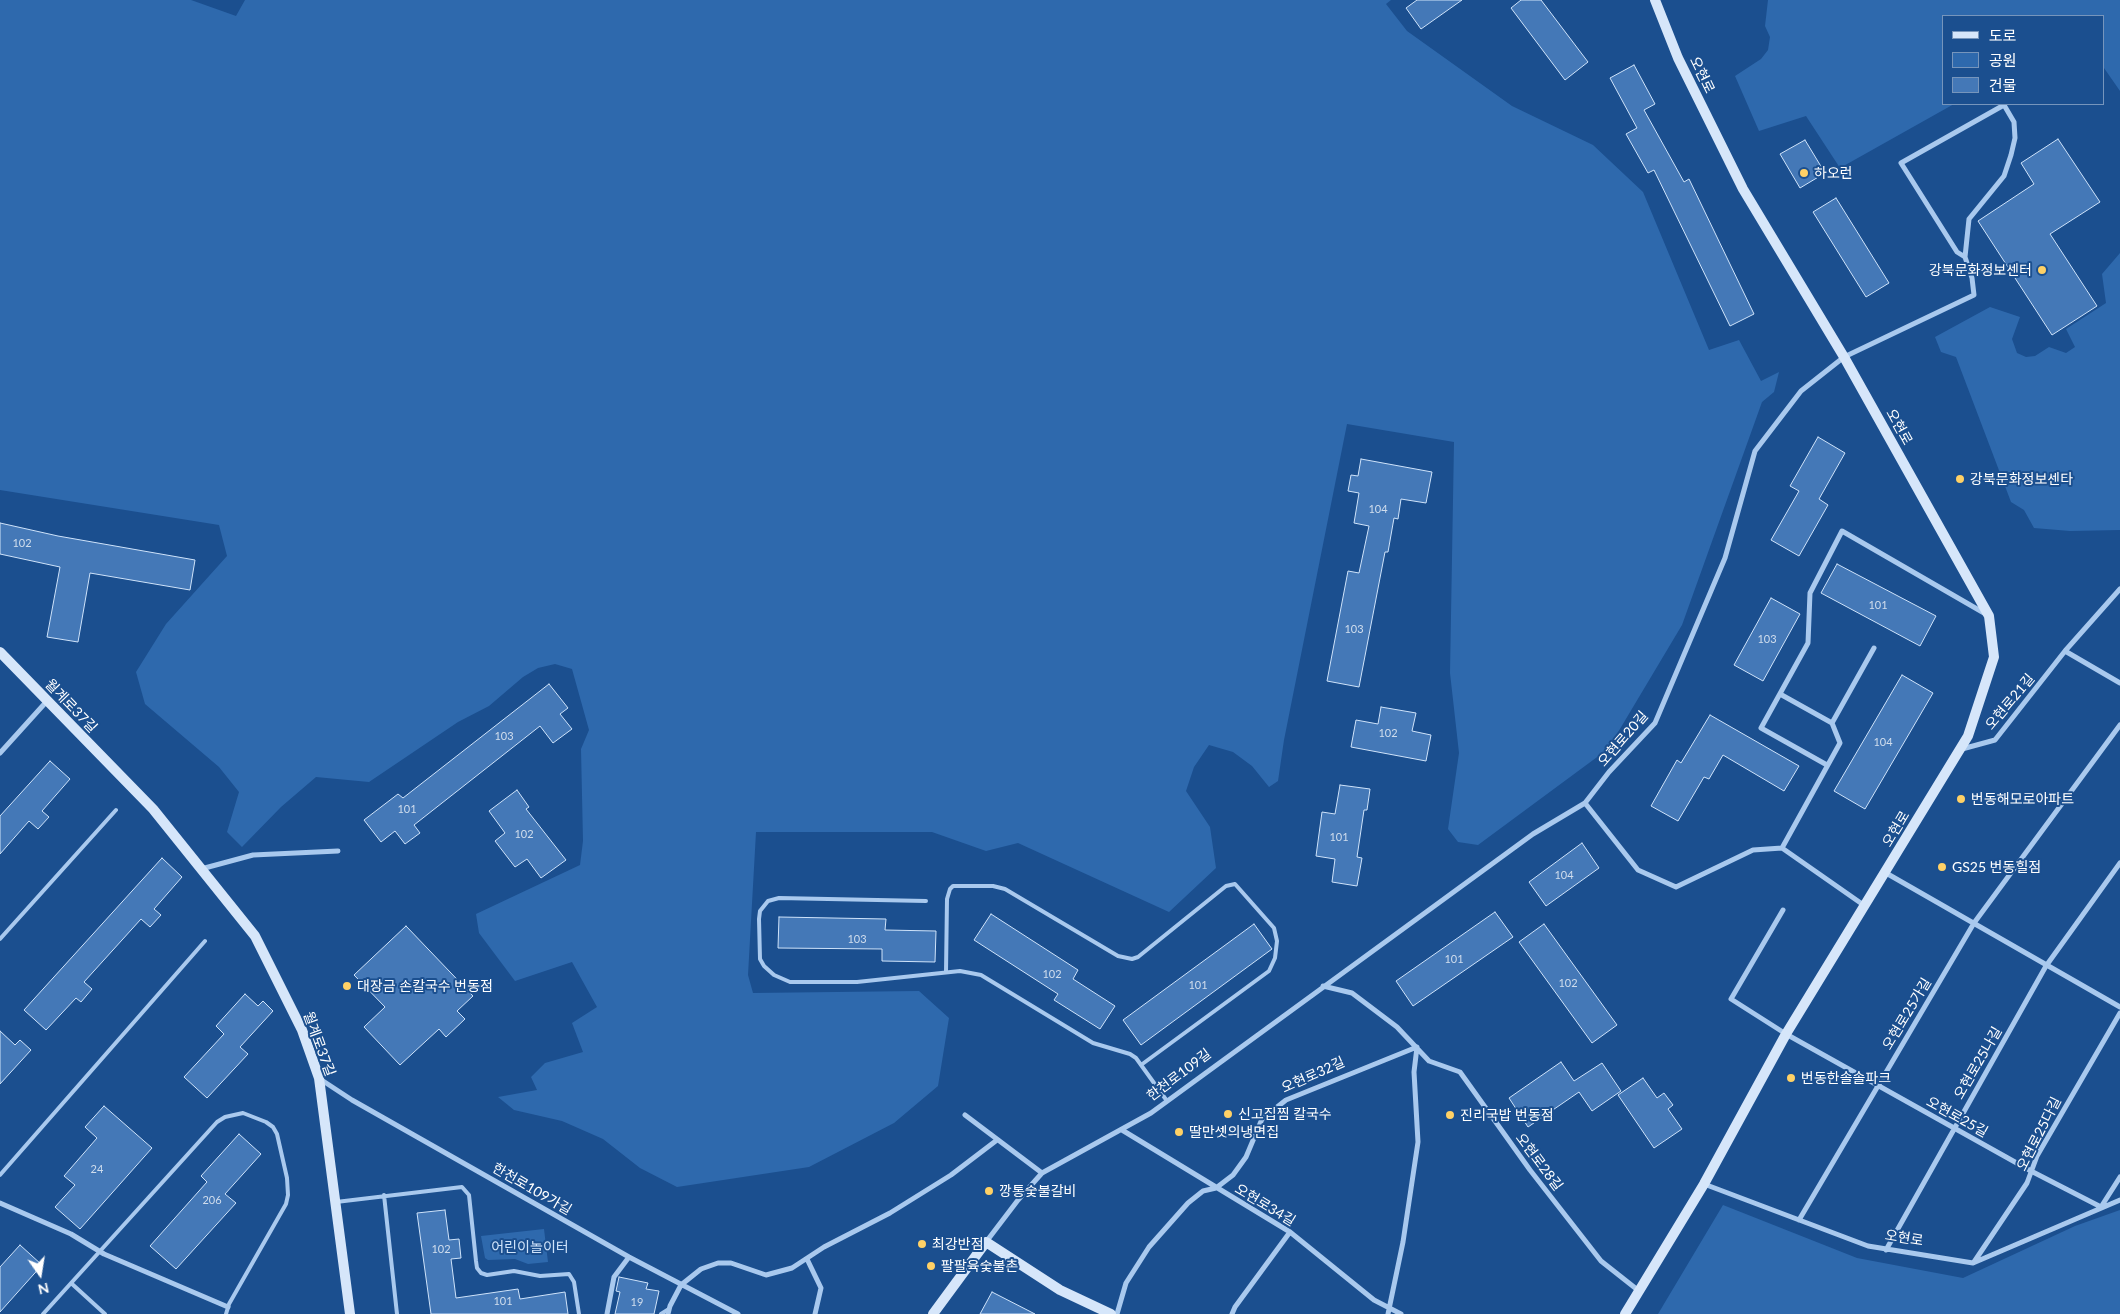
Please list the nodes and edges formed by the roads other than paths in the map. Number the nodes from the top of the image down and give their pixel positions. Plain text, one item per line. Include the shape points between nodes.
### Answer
1 (1655, 0) edge
2 (1965, 257) junction
3 (1844, 357) junction
4 (2120, 589) edge
5 (1989, 616) junction
6 (1874, 648) dead end
7 (2065, 651) junction
8 (0, 652) edge
9 (2120, 683) edge
10 (1780, 694) junction
11 (47, 701) junction
12 (1832, 723) junction
13 (2120, 725) edge
14 (1960, 749) junction
15 (0, 753) edge
16 (1827, 765) junction
17 (1585, 803) junction
18 (116, 810) dead end
19 (1782, 848) junction
20 (338, 852) dead end
21 (2120, 863) edge
22 (201, 869) junction
23 (1886, 873) junction
24 (926, 901) dead end
25 (1865, 906) junction
26 (1783, 910) dead end
27 (1974, 924) junction
28 (0, 939) edge
29 (205, 941) dead end
30 (2046, 966) junction
31 (946, 972) junction
32 (1323, 986) junction
33 (2120, 1007) edge
34 (2120, 1012) edge
35 (1786, 1034) junction
36 (1417, 1047) junction
37 (1141, 1065) junction
38 (319, 1078) junction
39 (1878, 1086) junction
40 (1167, 1101) junction
41 (965, 1115) dead end
42 (1954, 1128) junction
43 (1122, 1130) junction
44 (996, 1140) junction
45 (2031, 1171) junction
46 (1042, 1173) junction
47 (0, 1175) edge
48 (2120, 1177) edge
49 (1704, 1184) junction
50 (1216, 1188) junction
51 (384, 1195) junction
52 (2120, 1200) edge
53 (336, 1202) junction
54 (0, 1203) edge
55 (2100, 1207) junction
56 (1799, 1220) junction
57 (1290, 1232) junction
58 (986, 1242) junction
59 (1886, 1250) junction
60 (100, 1251) junction
61 (629, 1257) junction
62 (807, 1259) junction
63 (1973, 1263) junction
64 (71, 1283) junction
65 (681, 1285) junction
66 (1639, 1292) junction
67 (228, 1307) junction
68 (1390, 1308) junction
69 (668, 1311) edge
70 (43, 1314) edge
71 (105, 1314) edge
72 (226, 1314) edge
73 (350, 1314) edge
74 (397, 1314) edge
75 (579, 1314) edge
76 (607, 1314) edge
77 (661, 1314) edge
78 (738, 1314) edge
79 (815, 1314) edge
80 (932, 1314) edge
81 (1111, 1314) edge
82 (1117, 1314) edge
83 (1232, 1314) edge
84 (1388, 1314) edge
85 (1402, 1314) edge
86 (1625, 1314) edge

1 - 3 street, 오현로 via 1678,58 1743,189
2 - 2 street via 1969,219 2004,176 2011,155 2014,122 2004,105 1902,163 1957,252
2 - 3 street, 오현로20길 via 1974,295
3 - 5 street, 오현로
3 - 17 street, 오현로20길 via 1801,391 1755,452 1725,558 1655,723 1608,772
4 - 7 street, 오현로21길
5 - 10 street via 1842,531 1810,593 1808,643
5 - 14 street, 오현로 via 1994,657 1968,736
6 - 12 street
7 - 9 street
7 - 14 street, 오현로21길 via 1994,740
8 - 11 street, 월계로37길
10 - 12 street
10 - 16 street via 1761,728
11 - 15 street
11 - 22 street, 월계로37길 via 153,809
12 - 16 street via 1840,743
13 - 27 street, 오현로25가길
14 - 23 street, 오현로
16 - 19 street
17 - 19 street via 1638,870 1676,887 1753,850
17 - 32 street, 오현로20길 via 1534,834
18 - 28 lane
19 - 25 street
20 - 22 street via 252,855
21 - 30 street, 오현로25나길
22 - 38 street, 월계로37길 via 255,936 302,1030
23 - 25 street, 오현로
23 - 27 street
24 - 31 lane via 779,898 768,901 759,918 760,958 774,975 790,982 857,982
25 - 35 street, 오현로
26 - 35 street via 1731,999
27 - 30 street
27 - 39 street, 오현로25가길
29 - 47 lane
30 - 33 street
30 - 42 street, 오현로25나길
31 - 37 lane via 981,975 1093,1044 1125,1052
31 - 37 lane via 946,899 950,889 958,885 1005,889 1118,956 1132,959 1226,886 1235,884 1274,928 1277,941 1272,965 1265,976
32 - 36 street, 오현로28길 via 1352,993 1397,1027
32 - 40 street, 한천로109길
34 - 45 street, 오현로25다길
35 - 39 street, 오현로25길
35 - 49 street, 오현로
36 - 50 street, 오현로32길 via 1286,1100 1262,1119 1246,1157 1233,1175
36 - 66 street, 오현로28길 via 1429,1060 1460,1072 1601,1261
36 - 68 street via 1414,1072 1418,1142
37 - 40 lane
38 - 53 street, 월계로37길
38 - 61 street, 한천로109가길 via 360,1105
39 - 42 street, 오현로25길
39 - 56 street, 오현로25가길
40 - 43 street, 한천로109길
41 - 44 street
42 - 45 street, 오현로25길
42 - 59 street, 오현로25나길
43 - 46 street, 한천로109길
43 - 50 street, 오현로34길
44 - 46 street
44 - 62 street via 951,1175
45 - 55 street, 오현로25길
45 - 63 street, 오현로25다길 via 2027,1183
46 - 58 street, 한천로109길
48 - 55 street
49 - 56 street, 오현로
49 - 66 street, 오현로
50 - 57 street, 오현로34길
50 - 82 street, 오현로32길 via 1202,1191 1188,1203 1149,1248 1126,1283
51 - 53 lane
51 - 74 lane
51 - 75 lane via 462,1186 469,1195 477,1268 481,1273 569,1274 574,1282
52 - 55 street
53 - 73 street, 월계로37길
54 - 60 street via 71,1234
55 - 63 street
56 - 59 street, 오현로
57 - 68 street, 오현로34길 via 1374,1300
57 - 83 street
58 - 80 street, 한천로109길
58 - 81 street via 1060,1290
59 - 63 street, 오현로
60 - 64 lane
60 - 67 street
60 - 67 lane via 224,1116 243,1113 266,1122 277,1134 288,1195
61 - 65 street, 한천로109가길
61 - 76 street via 614,1277
62 - 65 street via 792,1268 766,1275 738,1264 718,1263 701,1269
62 - 79 street via 821,1288
64 - 70 lane
64 - 71 lane
65 - 69 street
65 - 78 street, 한천로109가길
66 - 86 street, 오현로
67 - 72 lane
68 - 84 street
68 - 85 street, 오현로34길
69 - 77 lane

